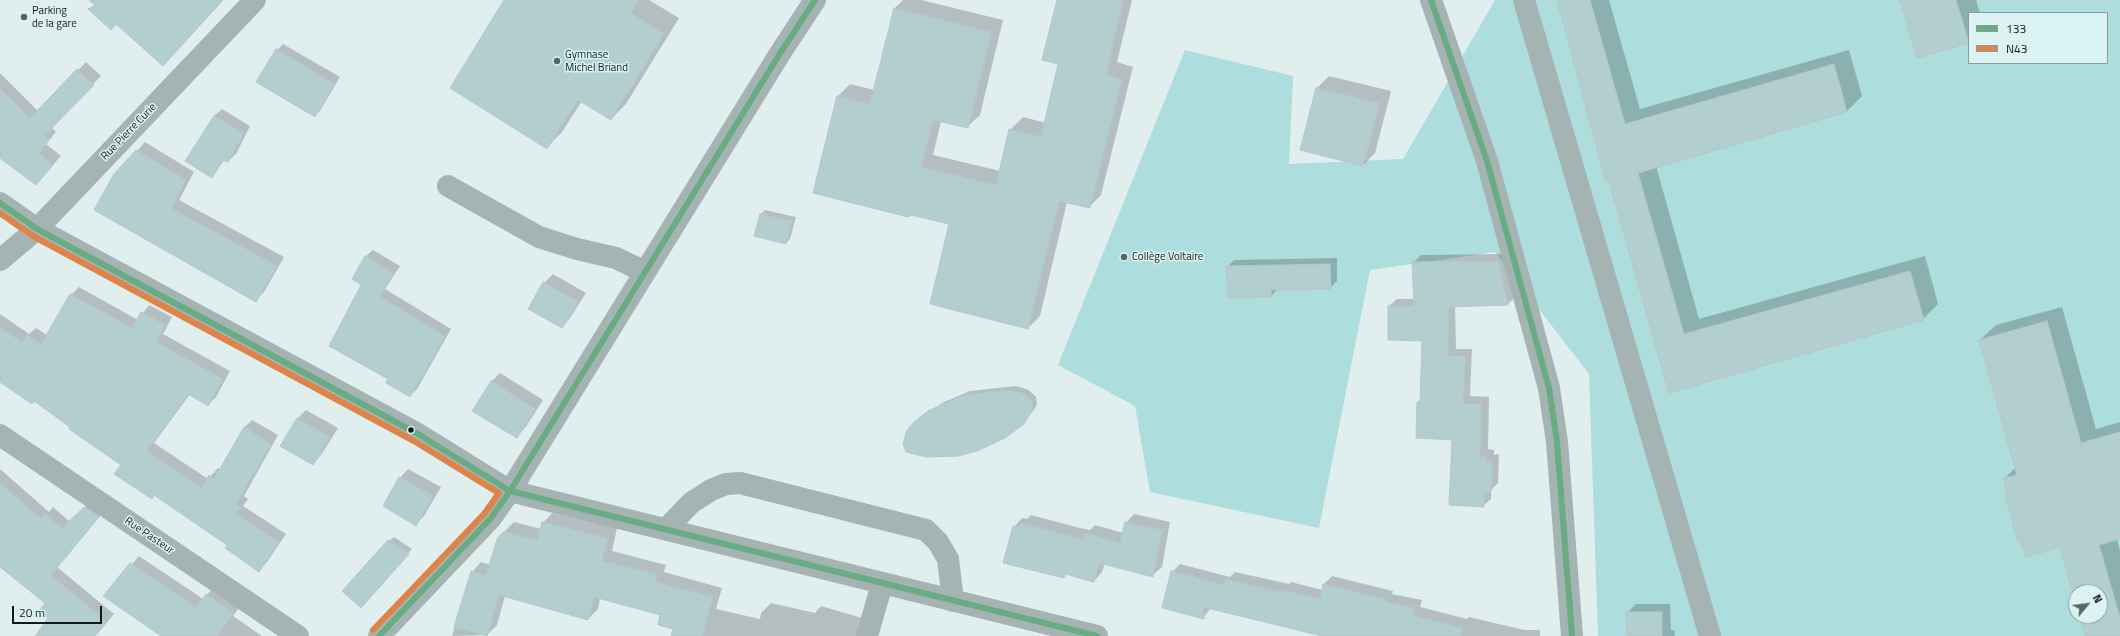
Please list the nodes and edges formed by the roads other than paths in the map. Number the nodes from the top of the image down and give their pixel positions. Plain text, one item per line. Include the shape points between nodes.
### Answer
1 (255, 0) edge
2 (815, 0) edge
3 (1431, 0) edge
4 (1524, 0) edge
5 (448, 186) dead end
6 (0, 203) edge
7 (37, 229) junction
8 (0, 260) edge
9 (645, 272) junction
10 (0, 435) edge
11 (510, 491) junction
12 (666, 529) junction
13 (882, 584) junction
14 (953, 601) junction
15 (298, 636) edge
16 (379, 636) edge
17 (867, 636) edge
18 (1097, 636) edge
19 (1572, 636) edge
20 (1710, 636) edge

1 - 7 street, Rue Pierre Curie
2 - 9 street via 778,55
3 - 19 street via 1487,160 1549,388 1557,442
4 - 20 street
5 - 9 street via 539,237 616,258
6 - 7 street
7 - 8 street, Rue Pierre Curie
7 - 11 street via 384,414
9 - 11 street
10 - 15 street, Rue Pasteur
11 - 12 street
11 - 16 street via 490,518
12 - 13 street
12 - 14 street via 691,504 711,490 726,484 740,483 926,530 938,542 948,559
13 - 14 street
13 - 17 street
14 - 18 street

